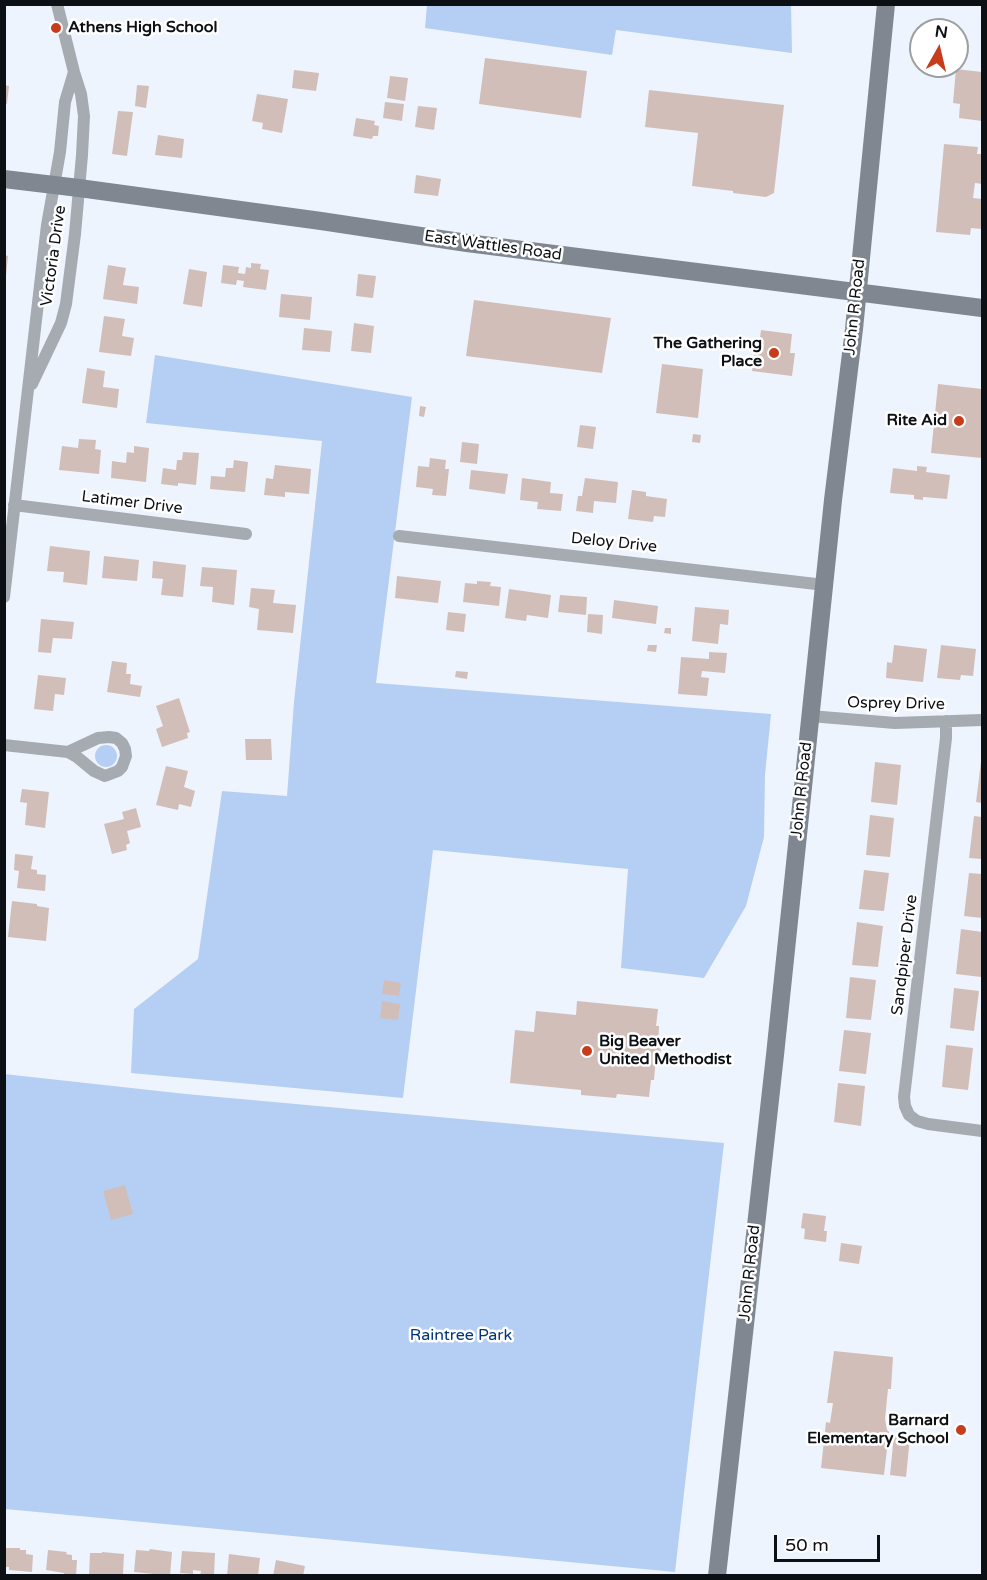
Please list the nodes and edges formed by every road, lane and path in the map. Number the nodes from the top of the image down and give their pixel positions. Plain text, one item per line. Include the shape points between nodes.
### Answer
1 (57, 4) edge
2 (886, 4) edge
3 (74, 72) junction
4 (4, 179) edge
5 (54, 185) junction
6 (79, 188) junction
7 (857, 293) junction
8 (982, 308) edge
9 (27, 393) junction
10 (14, 505) junction
11 (246, 534) dead end
12 (399, 536) dead end
13 (825, 585) junction
14 (4, 597) edge
15 (810, 716) junction
16 (982, 720) edge
17 (946, 722) junction
18 (4, 745) edge
19 (68, 752) dead end
20 (982, 1131) edge
21 (717, 1575) edge

1 - 3 street, Victoria Drive
2 - 7 main road, John R Road
3 - 5 street, Victoria Drive via 65,102
3 - 6 street, Victoria Drive via 84,116
4 - 5 main road, East Wattles Road
5 - 6 main road, East Wattles Road
5 - 9 street, Victoria Drive
6 - 7 main road, East Wattles Road
6 - 9 street, Victoria Drive via 61,323
7 - 8 main road, East Wattles Road
7 - 13 main road, John R Road
9 - 10 street, Victoria Drive
10 - 11 street, Latimer Drive
10 - 14 street, Victoria Drive
12 - 13 street, Deloy Drive
13 - 15 main road, John R Road
15 - 17 street, Osprey Drive via 895,723
15 - 21 main road, John R Road
16 - 17 street, Osprey Drive
17 - 20 street, Sandpiper Drive via 904,1097 909,1115 917,1121
18 - 19 street

